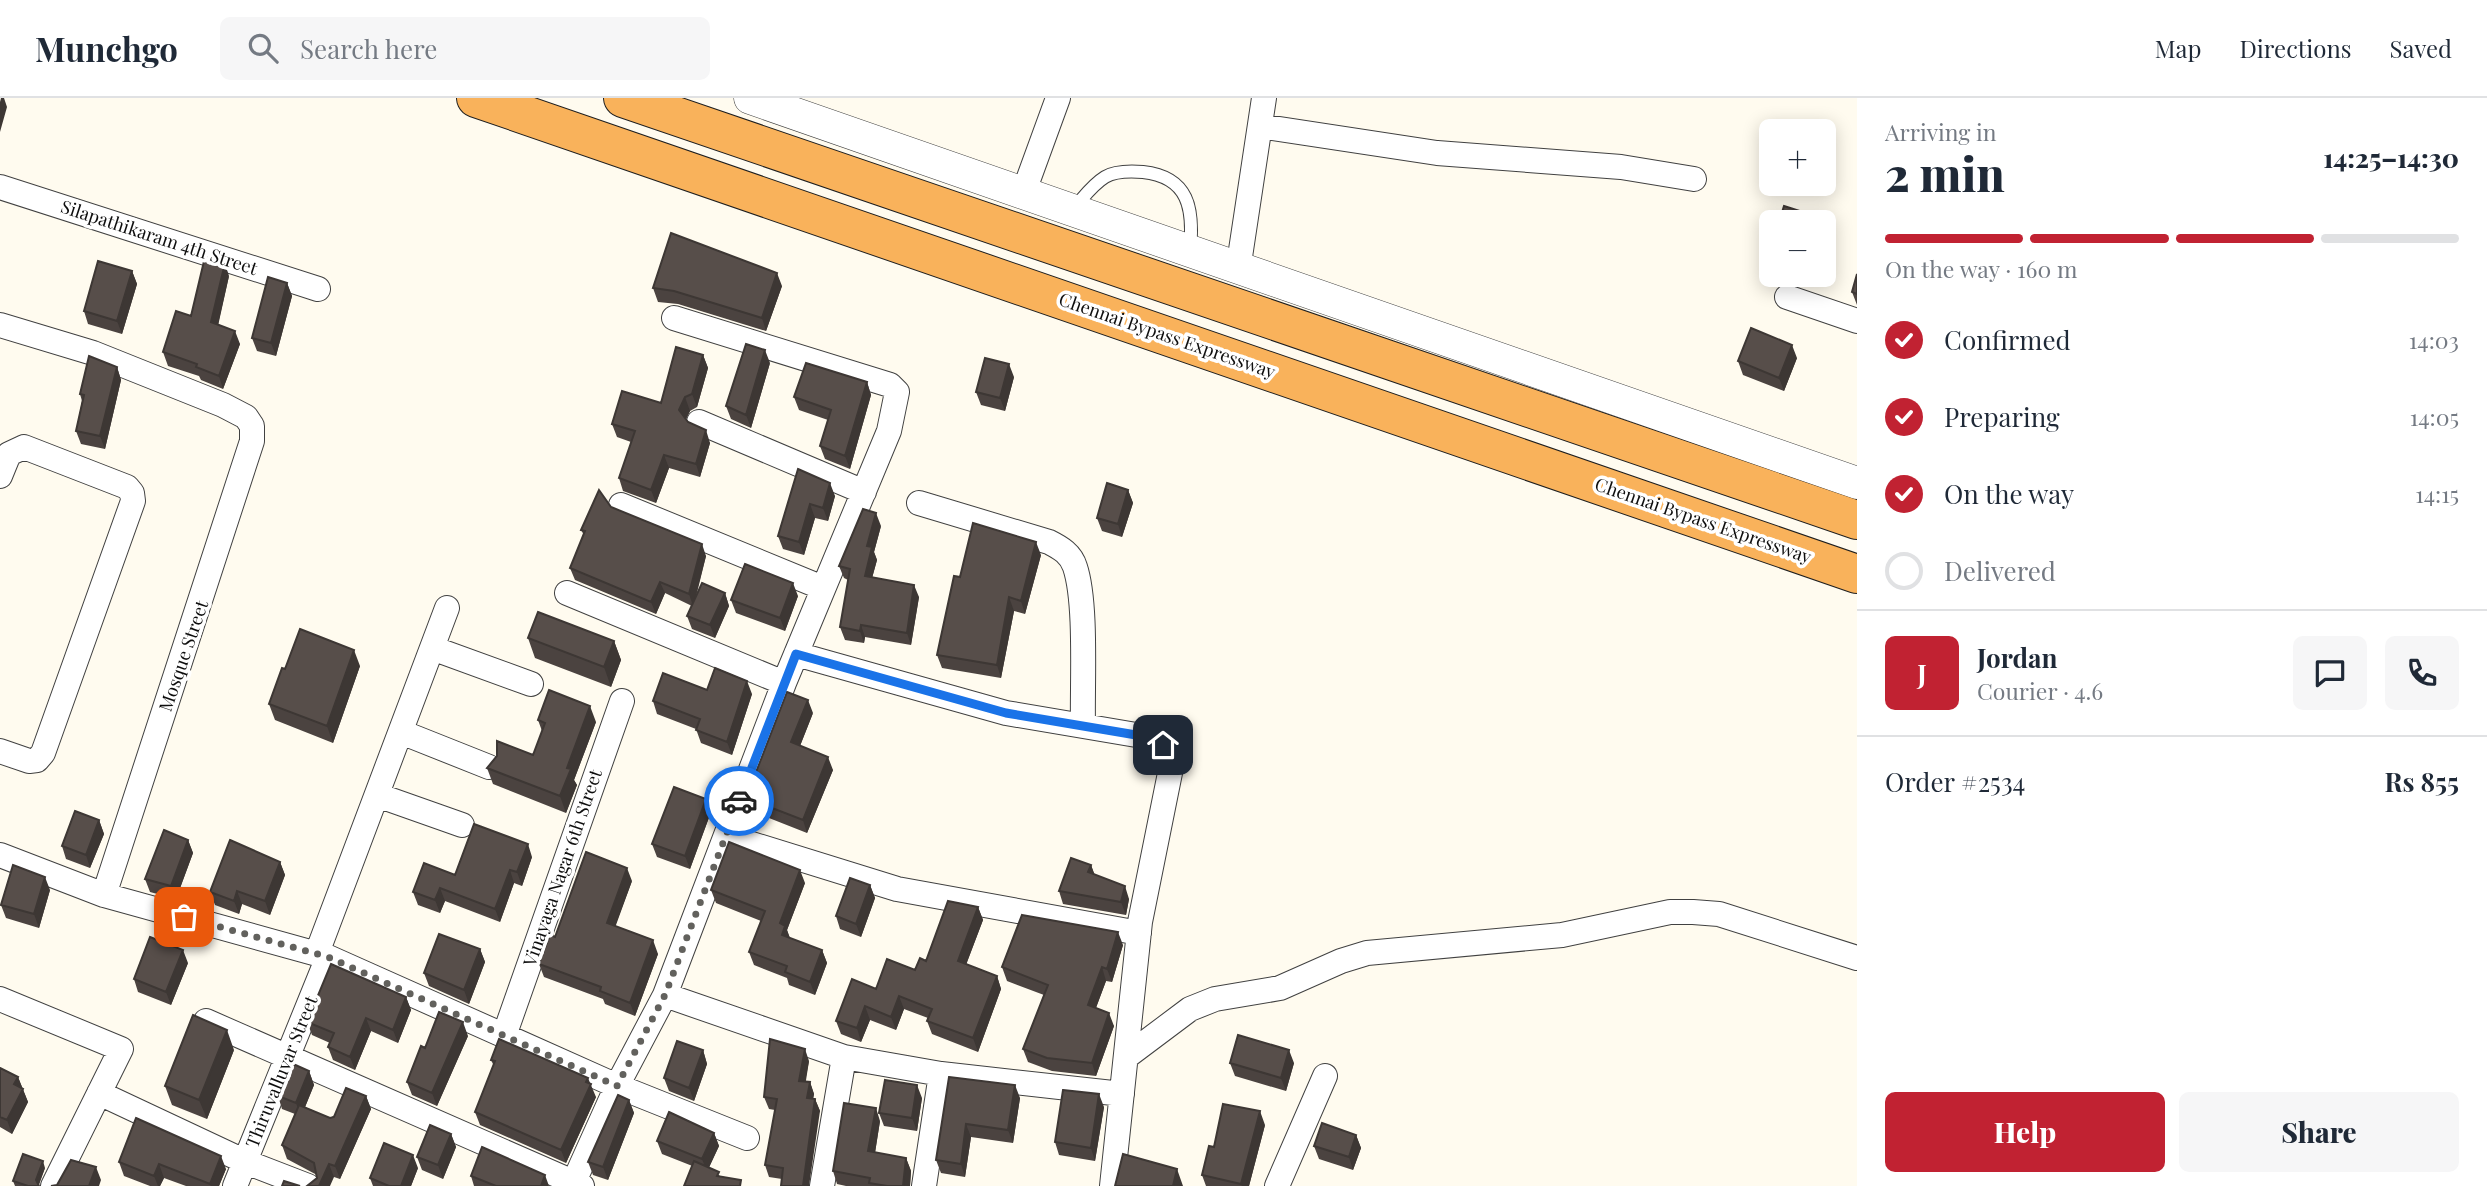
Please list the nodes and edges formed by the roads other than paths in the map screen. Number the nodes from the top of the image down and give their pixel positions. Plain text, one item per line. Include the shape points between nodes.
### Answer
1 (476, 98) edge
2 (623, 98) edge
3 (750, 98) edge
4 (1058, 98) edge
5 (1264, 98) edge
6 (1259, 125) junction
7 (1694, 179) dead end
8 (0, 187) edge
9 (1023, 194) junction
10 (1072, 211) junction
11 (1190, 253) junction
12 (1238, 270) junction
13 (318, 289) dead end
14 (1787, 298) dead end
15 (674, 318) dead end
16 (1857, 321) edge
17 (0, 325) edge
18 (699, 422) dead end
19 (0, 476) edge
20 (1857, 483) edge
21 (864, 492) junction
22 (919, 503) dead end
23 (621, 505) dead end
24 (1857, 520) edge
25 (1857, 574) edge
26 (823, 589) junction
27 (567, 593) dead end
28 (447, 608) dead end
29 (432, 648) junction
30 (796, 654) junction
31 (784, 682) junction
32 (531, 684) dead end
33 (622, 701) dead end
34 (1083, 724) junction
35 (401, 732) junction
36 (0, 751) edge
37 (489, 767) edge
38 (377, 795) junction
39 (463, 825) dead end
40 (726, 836) junction
41 (0, 855) edge
42 (104, 895) junction
43 (1139, 933) junction
44 (322, 955) junction
45 (1857, 958) edge
46 (665, 995) junction
47 (0, 999) edge
48 (206, 1021) edge
49 (504, 1036) junction
50 (844, 1057) junction
51 (1126, 1057) junction
52 (287, 1059) junction
53 (941, 1074) junction
54 (1325, 1076) dead end
55 (617, 1086) junction
56 (99, 1093) junction
57 (1122, 1094) junction
58 (747, 1138) dead end
59 (246, 1162) junction
60 (575, 1185) edge
61 (53, 1186) edge
62 (235, 1186) edge
63 (308, 1186) edge
64 (822, 1186) edge
65 (924, 1186) edge
66 (1112, 1186) edge
67 (1277, 1186) edge

1 - 25 highway, Chennai Bypass Expressway
2 - 24 highway
3 - 9 street
4 - 9 street
5 - 6 street
6 - 7 street via 1437,153 1621,167
6 - 12 street
8 - 13 street, Silapathikaram 4th Street
9 - 10 street
10 - 11 street
10 - 11 lane via 1108,175 1131,171 1159,174 1178,186 1189,205 1193,223
11 - 12 street
12 - 20 street
14 - 16 street
15 - 21 street via 890,385 897,392 896,408
17 - 42 street, Mosque Street via 93,353 246,417 252,426 252,440 215,561
18 - 21 street
19 - 36 street via 9,454 24,447 127,487 133,501 43,753 29,761
21 - 26 street
22 - 34 street via 1065,550 1075,566 1080,590
23 - 26 street
26 - 30 street
27 - 31 street
28 - 29 street, Thiruvalluvar Street
29 - 32 street
29 - 35 street, Thiruvalluvar Street
30 - 31 street
30 - 34 street via 994,710
31 - 40 street
33 - 49 street, Vinayaga Nagar 6th Street
34 - 43 street via 1154,738 1169,754 1171,768
35 - 37 street
35 - 38 street, Thiruvalluvar Street
38 - 39 street
38 - 44 street, Thiruvalluvar Street
40 - 43 street via 897,889
40 - 46 street
41 - 42 street
42 - 44 street
43 - 51 street
44 - 49 street
44 - 52 street, Thiruvalluvar Street
45 - 51 street via 1718,914 1671,912 1562,935 1367,953 1280,988 1215,999 1190,1009
46 - 50 street
46 - 55 street
47 - 56 street via 121,1049
48 - 52 street
49 - 55 street
50 - 53 street
50 - 64 street
51 - 57 street
52 - 59 street, Thiruvalluvar Street
52 - 60 street
53 - 57 street
53 - 65 street
54 - 67 street
55 - 58 street
55 - 60 street
56 - 59 street
56 - 61 street
57 - 66 street
59 - 62 street, Thiruvalluvar Street
59 - 63 street

